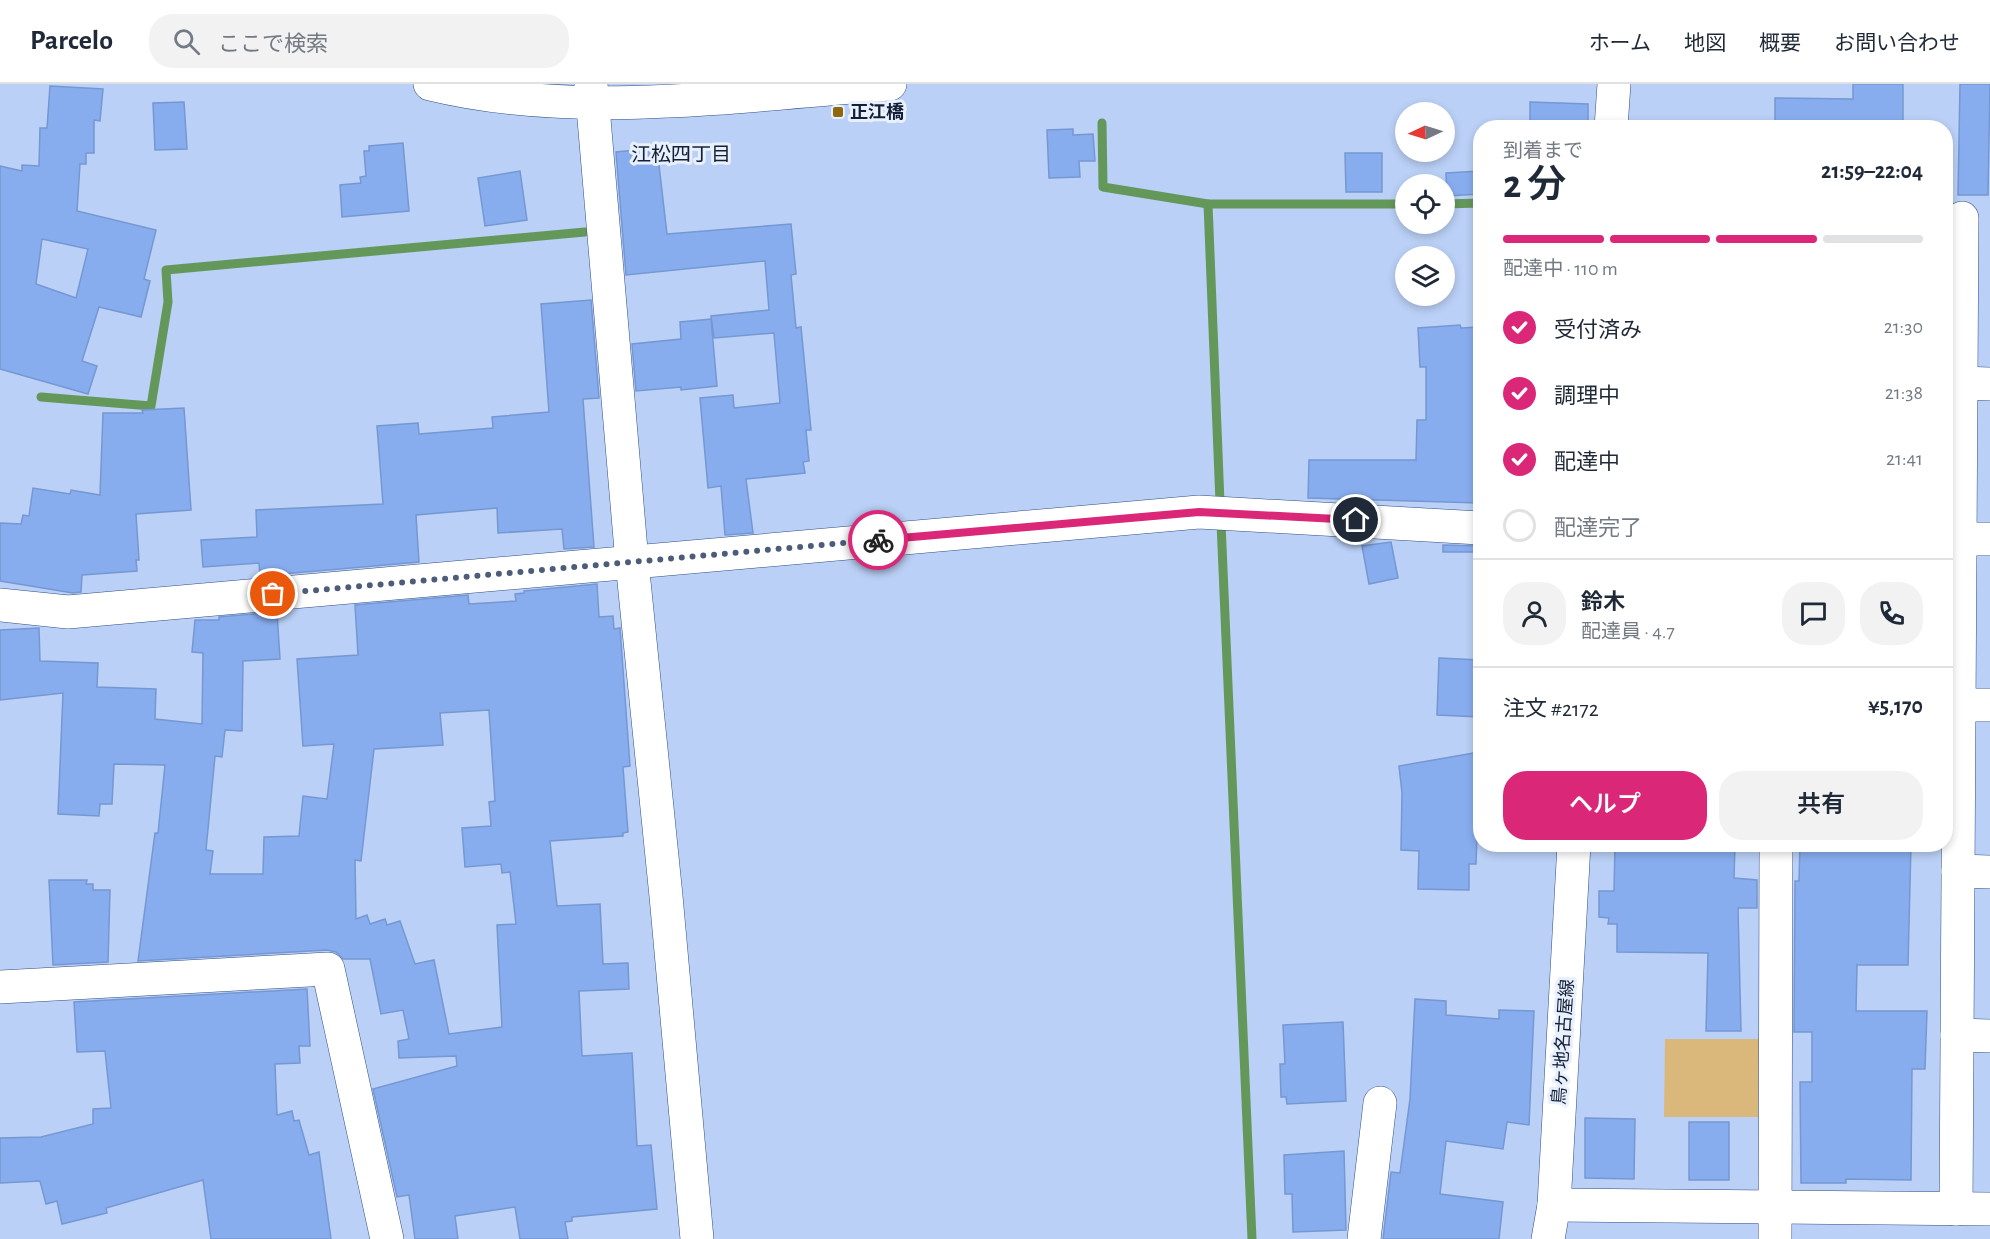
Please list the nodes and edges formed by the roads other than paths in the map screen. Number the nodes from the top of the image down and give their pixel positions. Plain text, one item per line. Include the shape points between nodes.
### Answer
1 (430, 84) edge
2 (890, 84) edge
3 (1614, 84) edge
4 (592, 94) edge
5 (1612, 120) edge
6 (1966, 218) edge
7 (1975, 383) edge
8 (1473, 528) edge
9 (1965, 539) edge
10 (632, 562) junction
11 (0, 605) edge
12 (1974, 705) edge
13 (1574, 852) edge
14 (1776, 852) edge
15 (1958, 871) junction
16 (1990, 872) edge
17 (0, 987) edge
18 (1957, 1035) junction
19 (1990, 1036) edge
20 (1380, 1103) dead end
21 (1554, 1205) junction
22 (1956, 1209) junction
23 (1990, 1209) edge
24 (1775, 1223) edge
25 (387, 1239) edge
26 (697, 1239) edge
27 (1364, 1239) edge
28 (1548, 1239) edge

1 - 4 street via 493,97
2 - 4 street
3 - 5 street
4 - 10 street
6 - 7 street
7 - 9 street
8 - 10 street via 1199,512
9 - 12 street
10 - 11 street via 68,612
10 - 26 street
12 - 15 street
13 - 21 street, 鳥ヶ地名古屋線
14 - 24 street
15 - 16 street
15 - 18 street
17 - 25 street via 328,969
18 - 19 street
18 - 22 street
20 - 27 street
21 - 24 street
21 - 28 street, 鳥ヶ地名古屋線
22 - 23 street
22 - 24 street

